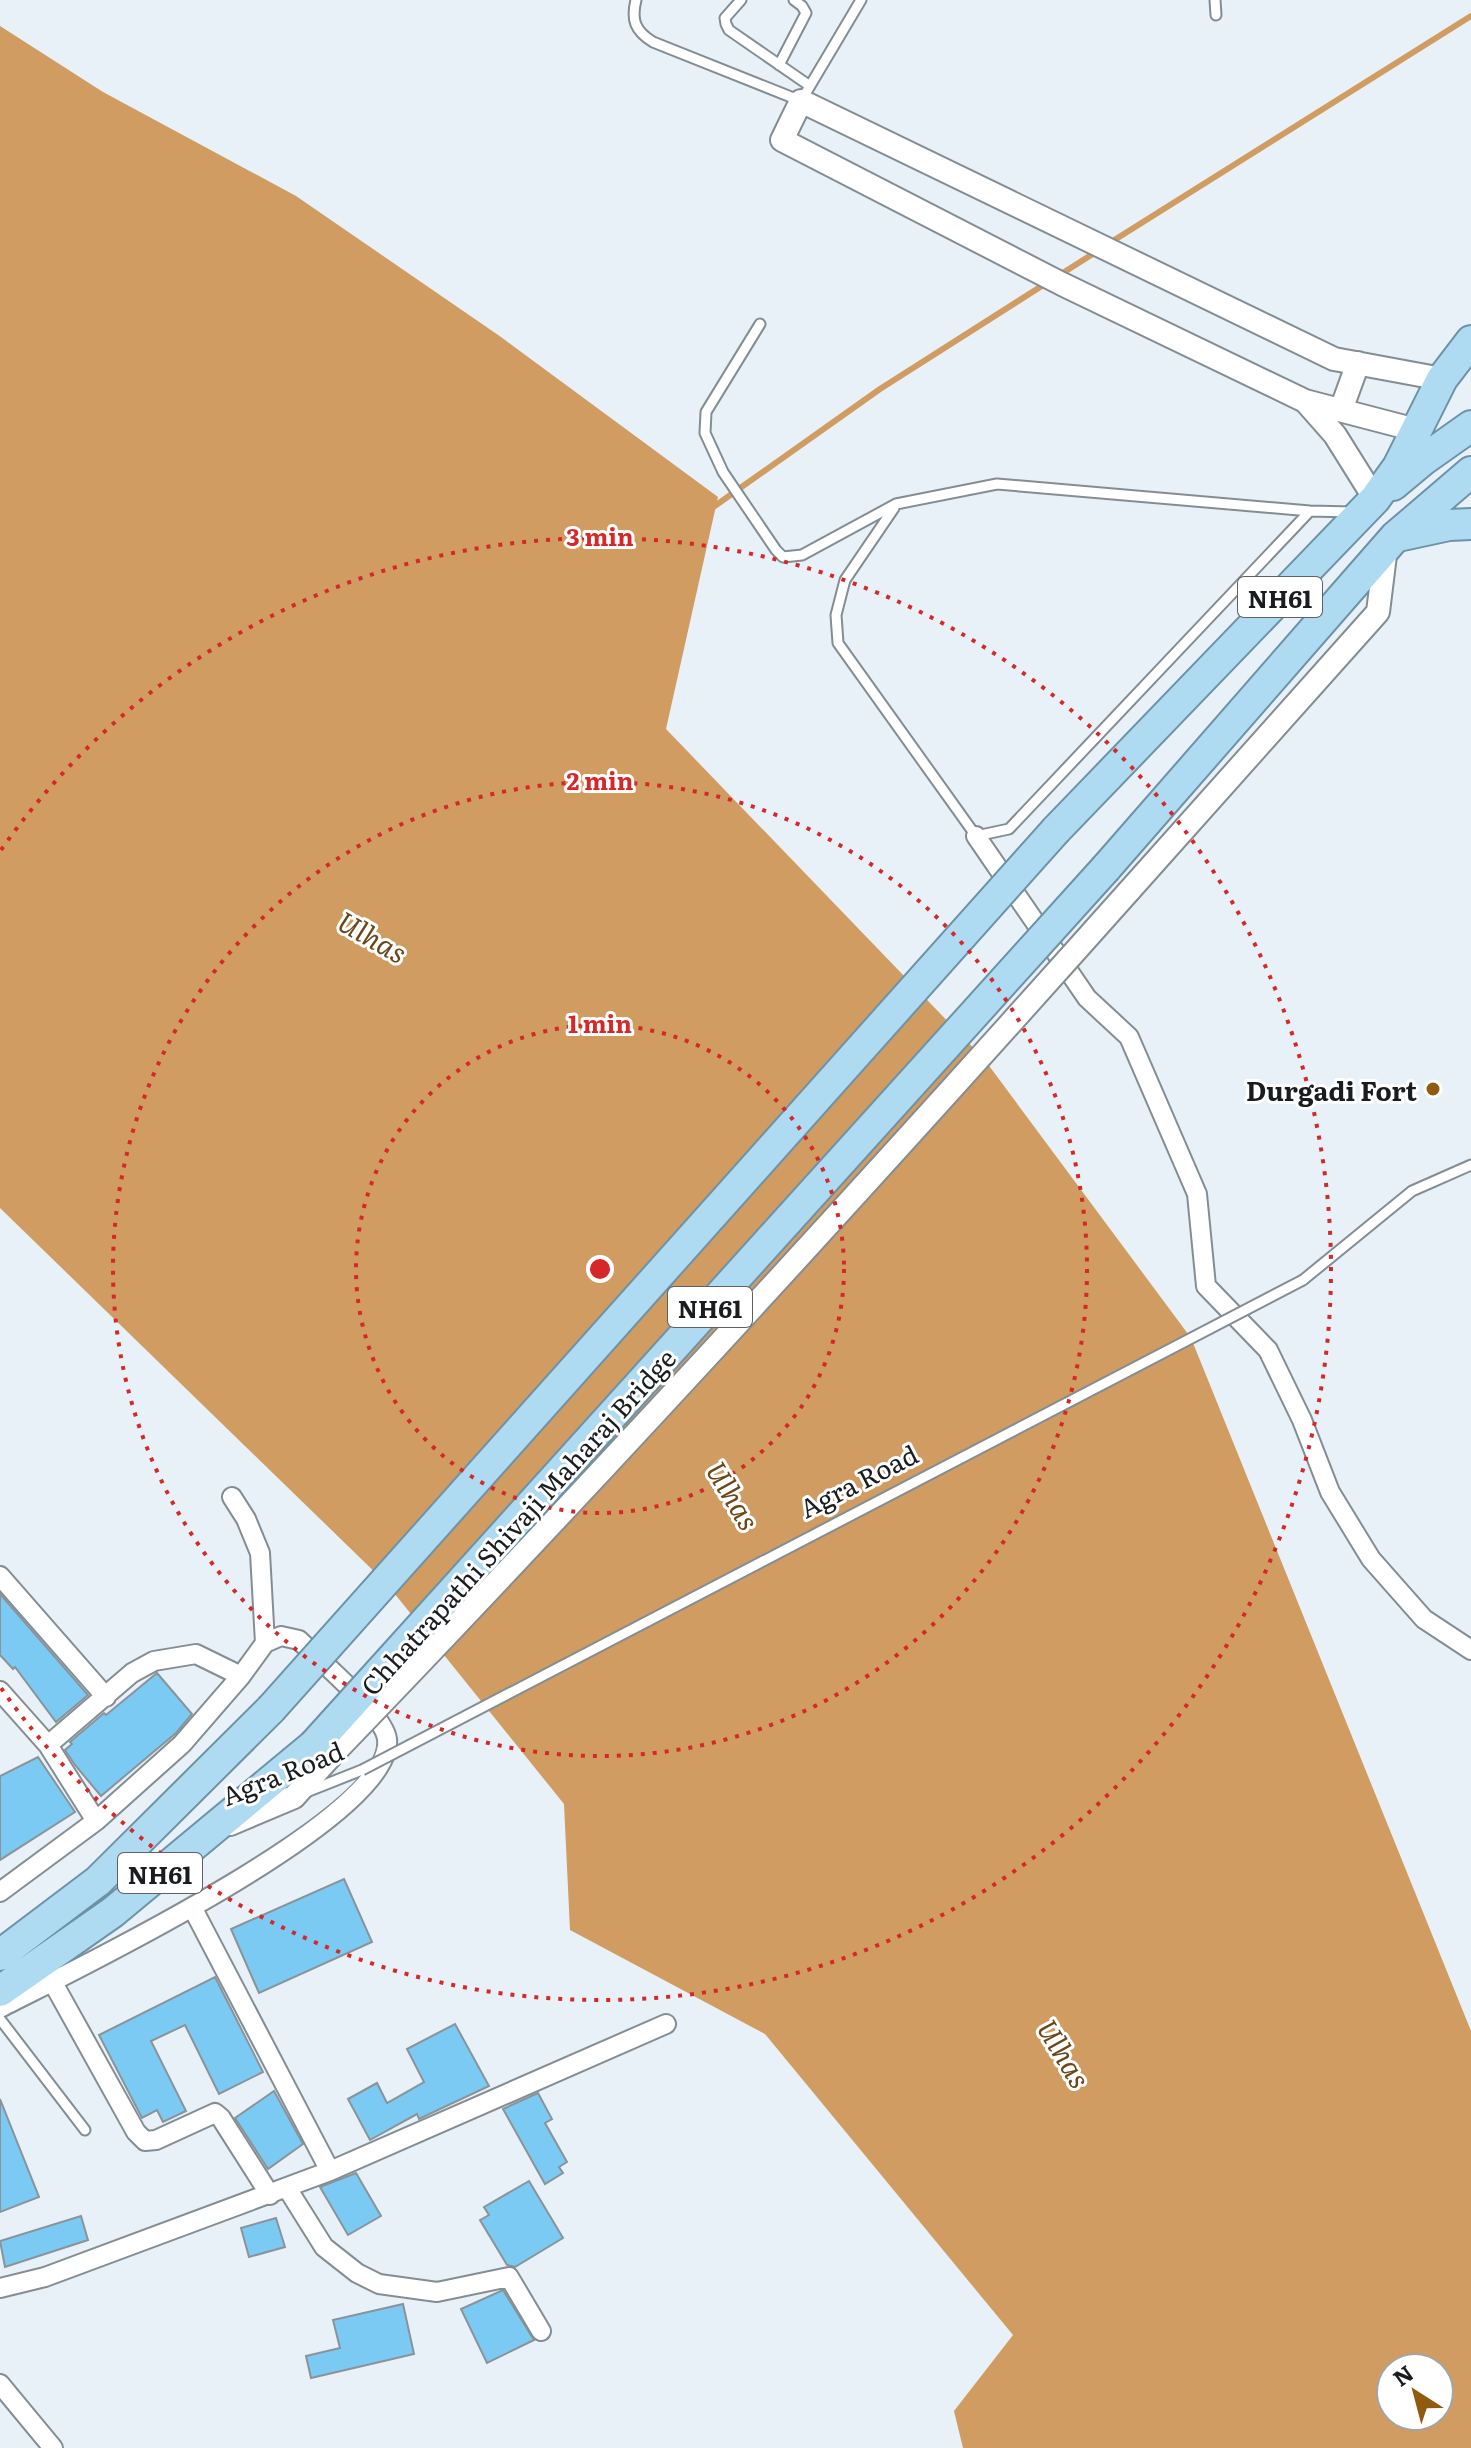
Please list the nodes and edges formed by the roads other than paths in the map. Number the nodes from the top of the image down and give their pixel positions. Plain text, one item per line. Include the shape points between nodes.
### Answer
1 (636, 0) edge
2 (741, 0) edge
3 (794, 0) edge
4 (861, 0) edge
5 (1215, 0) edge
6 (1216, 15) dead end
7 (779, 65) junction
8 (805, 94) junction
9 (760, 324) dead end
10 (1471, 341) edge
11 (1358, 363) junction
12 (1442, 379) junction
13 (1305, 401) junction
14 (1341, 410) junction
15 (1471, 426) edge
16 (1416, 430) junction
17 (1471, 472) edge
18 (896, 504) junction
19 (1368, 506) junction
20 (1310, 511) junction
21 (1471, 524) edge
22 (1390, 542) junction
23 (976, 836) junction
24 (1471, 1165) edge
25 (232, 1497) dead end
26 (0, 1576) edge
27 (265, 1643) junction
28 (1471, 1650) edge
29 (241, 1676) junction
30 (0, 1691) edge
31 (106, 1697) junction
32 (48, 1745) junction
33 (322, 1752) junction
34 (294, 1797) junction
35 (96, 1821) junction
36 (207, 1834) junction
37 (0, 1892) edge
38 (192, 1907) junction
39 (0, 1955) edge
40 (52, 1981) junction
41 (0, 1991) edge
42 (0, 2008) edge
43 (0, 2019) edge
44 (666, 2024) dead end
45 (85, 2130) dead end
46 (330, 2171) junction
47 (278, 2191) junction
48 (0, 2288) edge
49 (541, 2331) dead end
50 (0, 2384) edge
51 (53, 2448) edge

1 - 8 lane via 636,27 653,42
2 - 7 lane via 725,18 729,30
3 - 7 lane via 806,13
4 - 8 lane
5 - 6 lane
7 - 8 lane
8 - 11 street via 1102,248 1334,359
8 - 13 street via 782,140
9 - 18 lane via 706,412 705,433 723,472 776,550 783,557 802,555
10 - 12 highway, NH61
11 - 12 street
11 - 14 street
12 - 16 highway, NH61
13 - 14 street
13 - 19 street via 1335,435
14 - 16 street
15 - 19 highway
16 - 19 highway, NH61 via 1398,467
17 - 22 highway, NH61
18 - 20 lane via 997,484
18 - 23 lane via 845,580 836,615 838,643
19 - 20 lane
19 - 39 highway, NH61, bridge via 1056,830 271,1709 98,1881
20 - 23 lane via 1009,829
21 - 22 highway
22 - 33 highway, Chhatrapathi Shivaji Maharaj Bridge / NH61, bridge
22 - 33 street, bridge via 1378,612 902,1146 514,1566
23 - 28 street via 1087,998 1129,1037 1197,1194 1206,1286 1268,1350 1330,1492 1371,1559 1424,1619
24 - 34 lane, Agra Road, bridge via 1412,1191 1303,1280 362,1770
25 - 27 street via 260,1553
26 - 31 street
27 - 29 street
27 - 38 street via 281,1636 299,1640 380,1720 387,1741 373,1774 333,1816
29 - 31 street via 196,1654 154,1661
29 - 35 street via 182,1744
30 - 32 street
31 - 32 street
32 - 35 street
33 - 34 street
33 - 36 highway, NH61
34 - 36 street, Agra Road
35 - 37 street
36 - 41 highway, NH61 via 113,1912
38 - 40 street
38 - 46 street
40 - 42 street
40 - 47 street via 145,2141 215,2113
43 - 45 lane
44 - 46 street
46 - 47 street
47 - 48 street via 45,2277
47 - 49 street via 324,2247 357,2273 379,2284 437,2292 509,2277
50 - 51 street

